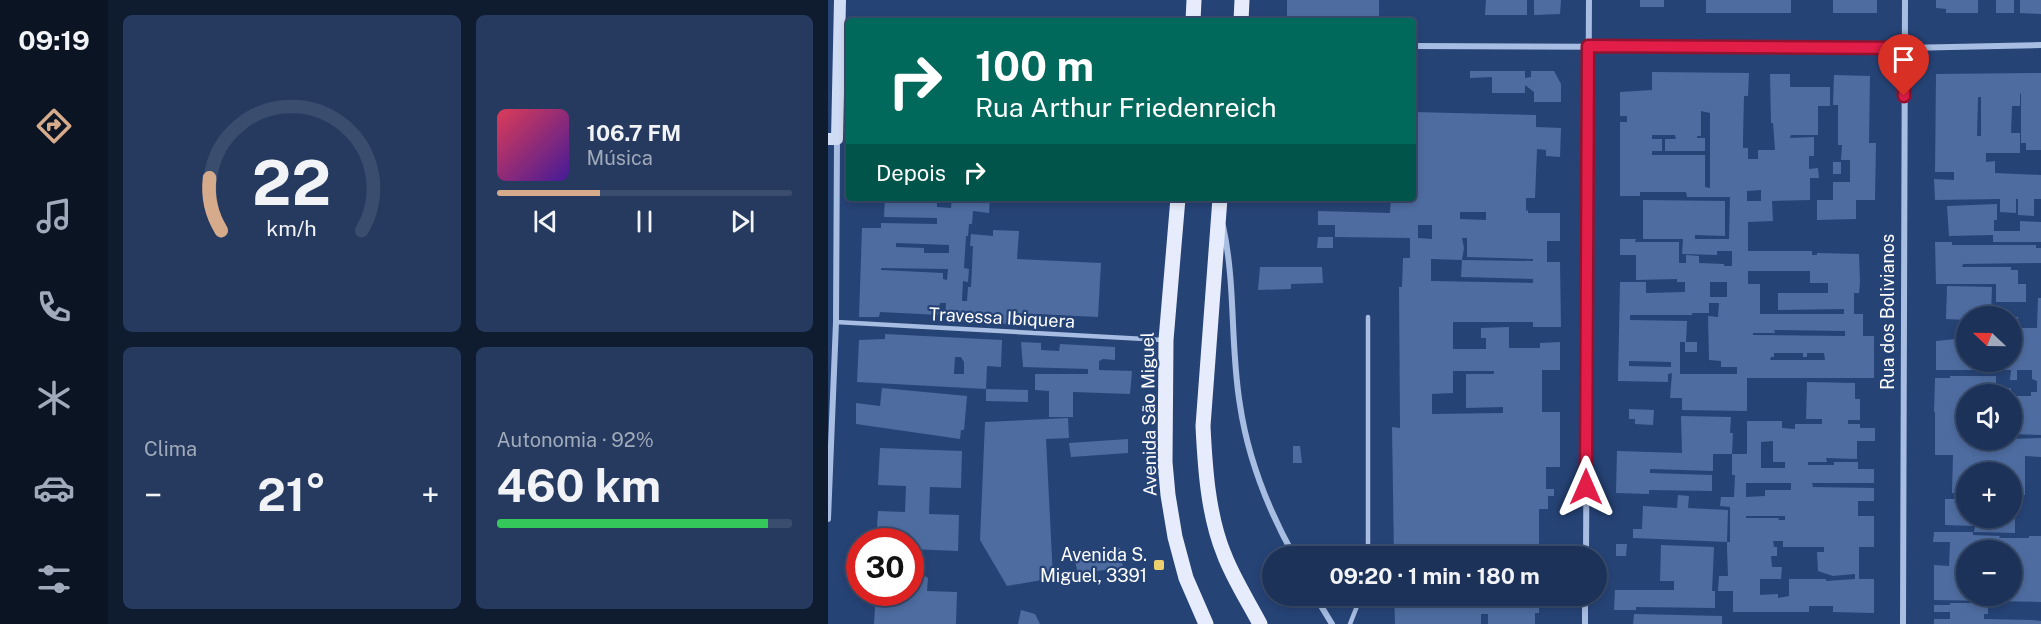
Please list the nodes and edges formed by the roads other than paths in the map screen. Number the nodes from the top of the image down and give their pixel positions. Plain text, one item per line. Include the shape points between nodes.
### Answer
1 (840, 0) edge
2 (1194, 0) edge
3 (1242, 0) edge
4 (1588, 0) edge
5 (1905, 0) edge
6 (1193, 18) edge
7 (1241, 18) edge
8 (2041, 45) edge
9 (1416, 46) edge
10 (1588, 46) junction
11 (1904, 48) junction
12 (833, 139) edge
13 (1178, 201) edge
14 (1220, 202) edge
15 (1368, 317) dead end
16 (836, 322) junction
17 (1166, 340) junction
18 (828, 519) edge
19 (1289, 546) edge
20 (1368, 546) edge
21 (1586, 546) edge
22 (1321, 606) edge
23 (1357, 606) edge
24 (1585, 606) edge
25 (1206, 624) edge
26 (1260, 624) edge
27 (1332, 624) edge
28 (1350, 624) edge
29 (1585, 624) edge
30 (1903, 624) edge

1 - 12 main road
2 - 6 main road
3 - 7 main road
4 - 10 street
5 - 11 street, Rua dos Bolivianos
8 - 11 street
9 - 10 street
10 - 11 street
10 - 21 street
11 - 30 street, Rua dos Bolivianos
12 - 16 street
13 - 17 main road, Avenida São Miguel
14 - 19 street via 1231,275 1240,405 1252,462
14 - 26 main road via 1203,426 1204,461 1208,497 1223,553
15 - 20 lane
16 - 17 lane, Travessa Ibiquera
16 - 18 street
17 - 25 main road, Avenida São Miguel via 1168,495 1186,578
22 - 27 street
23 - 28 lane
24 - 29 street

